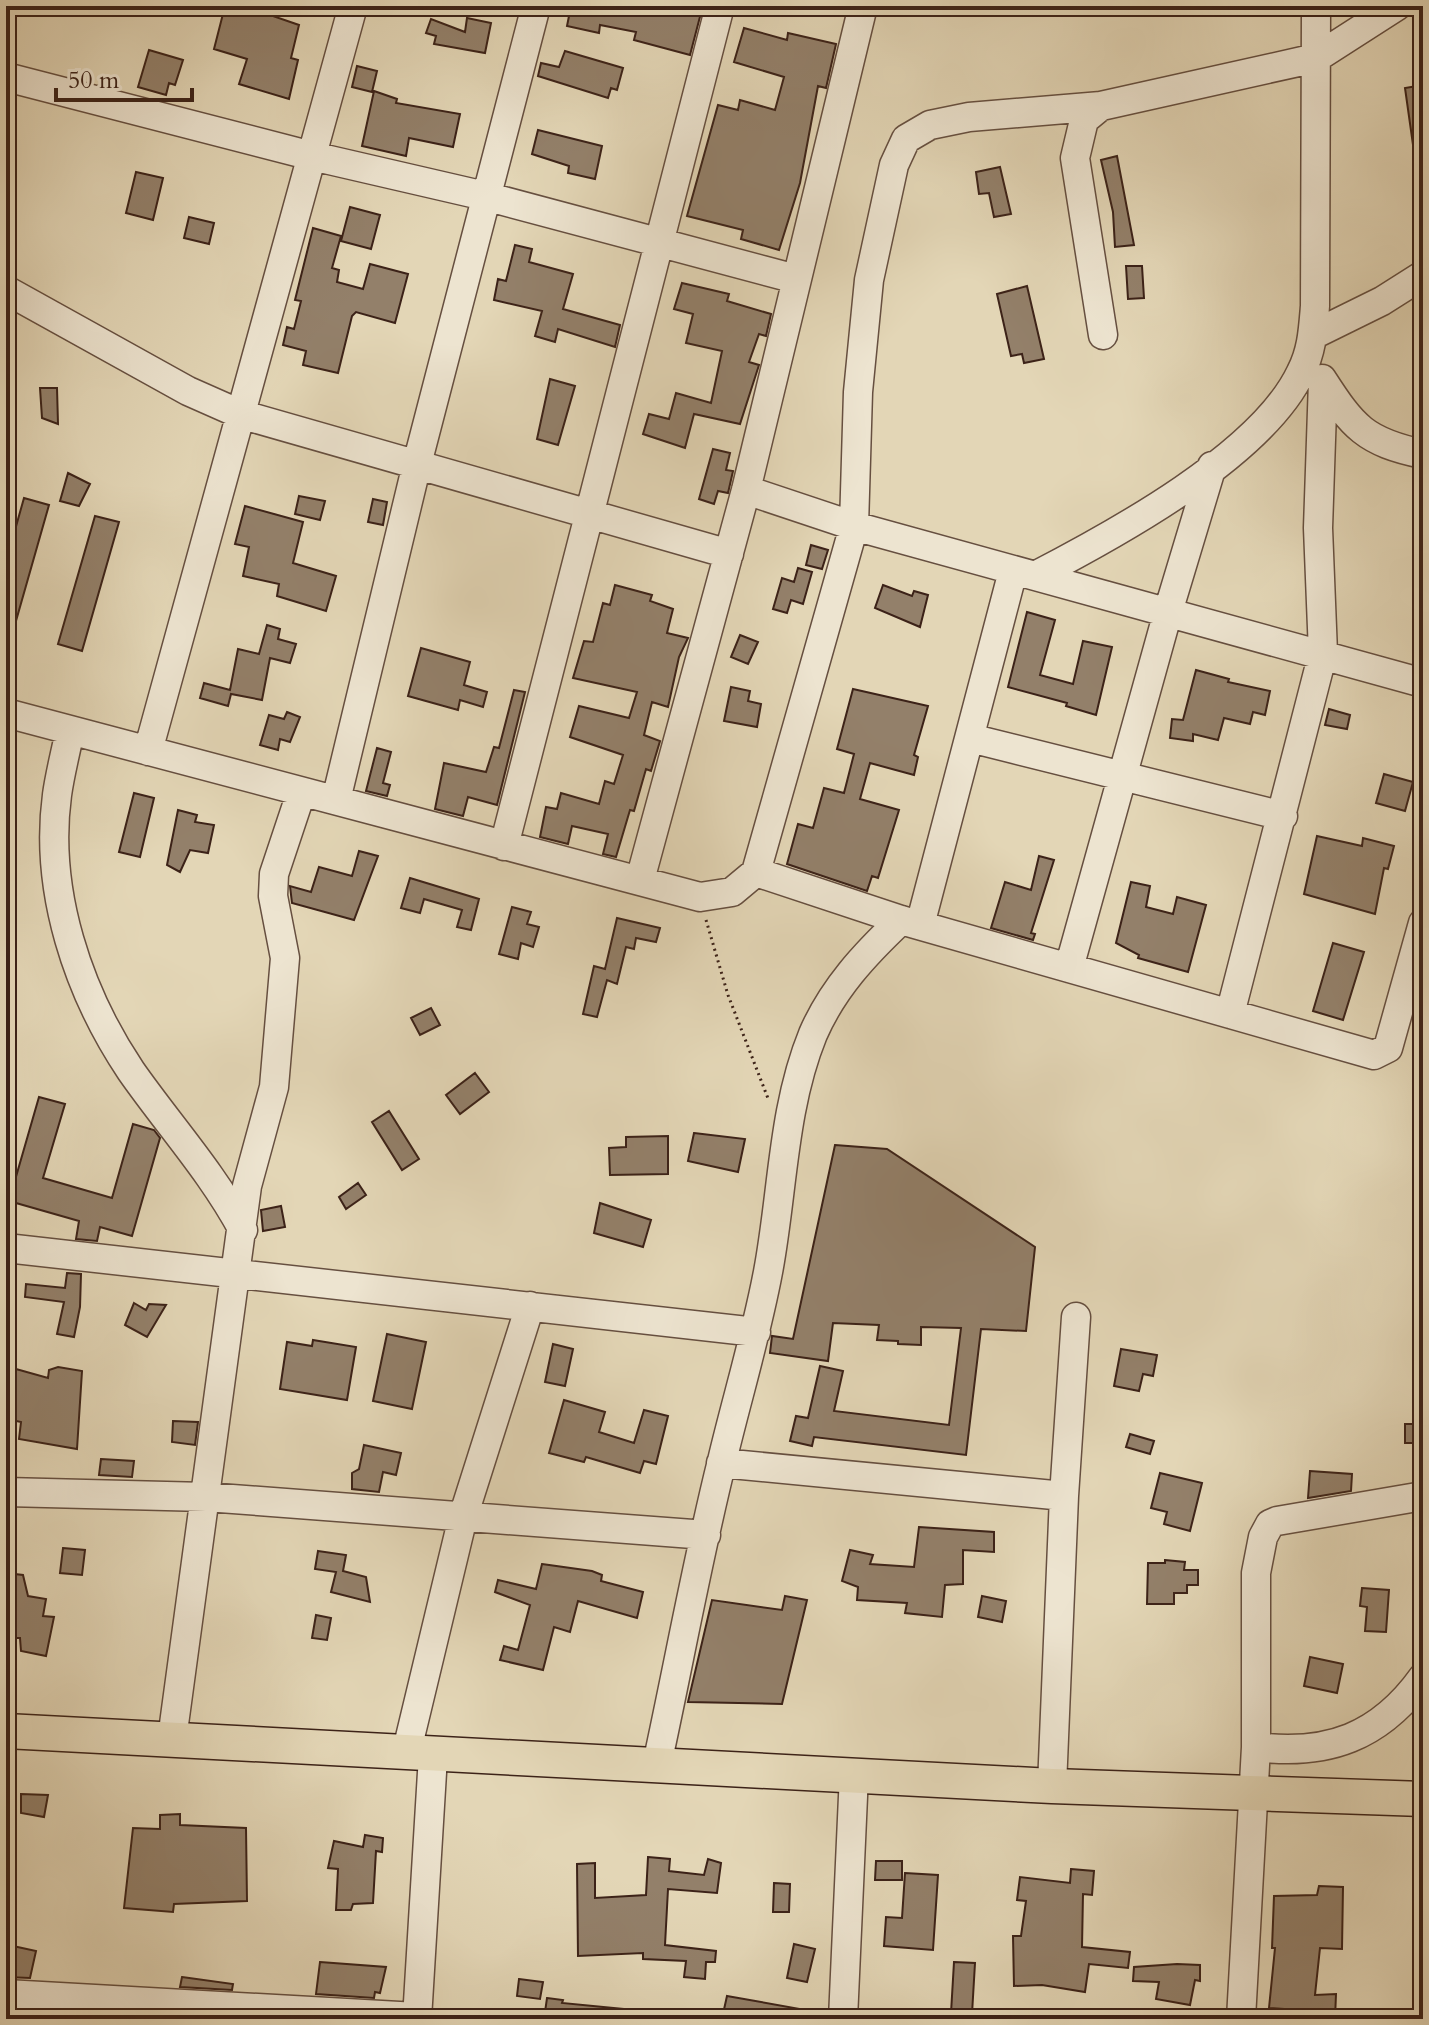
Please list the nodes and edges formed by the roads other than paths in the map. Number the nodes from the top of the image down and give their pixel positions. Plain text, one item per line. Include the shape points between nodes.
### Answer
1 (353, 6) edge
2 (536, 6) edge
3 (720, 6) edge
4 (863, 6) edge
5 (1316, 6) edge
6 (1397, 6) edge
7 (1316, 58) junction
8 (6, 77) edge
9 (1101, 106) junction
10 (312, 156) junction
11 (485, 196) junction
12 (661, 245) junction
13 (796, 279) junction
14 (1419, 280) edge
15 (6, 290) edge
16 (1103, 335) dead end
17 (1314, 359) junction
18 (240, 414) junction
19 (1423, 454) edge
20 (417, 464) junction
21 (1212, 466) junction
22 (746, 490) junction
23 (592, 512) junction
24 (854, 526) junction
25 (729, 554) junction
26 (1024, 573) junction
27 (1168, 612) junction
28 (1323, 653) junction
29 (1423, 683) edge
30 (6, 713) edge
31 (70, 730) junction
32 (970, 738) junction
33 (148, 751) junction
34 (1122, 778) junction
35 (301, 793) junction
36 (336, 800) junction
37 (1283, 816) junction
38 (504, 846) junction
39 (756, 872) junction
40 (640, 880) junction
41 (911, 923) junction
42 (1423, 923) edge
43 (1069, 968) junction
44 (1230, 1014) junction
45 (243, 1230) junction
46 (6, 1248) edge
47 (236, 1273) junction
48 (530, 1306) junction
49 (1076, 1317) dead end
50 (756, 1332) junction
51 (721, 1463) junction
52 (6, 1492) edge
53 (1064, 1496) junction
54 (1423, 1496) edge
55 (206, 1497) junction
56 (463, 1517) junction
57 (706, 1535) junction
58 (1423, 1677) edge
59 (6, 1731) edge
60 (172, 1739) junction
61 (1256, 1747) junction
62 (420, 1755) junction
63 (657, 1764) junction
64 (854, 1774) junction
65 (1052, 1786) junction
66 (1254, 1795) junction
67 (1423, 1799) edge
68 (6, 1994) edge
69 (417, 2018) edge
70 (843, 2019) edge
71 (1241, 2019) edge

1 - 10 street
2 - 11 street
3 - 12 street
4 - 13 street
5 - 7 street
6 - 7 street
7 - 9 street
7 - 17 street
8 - 10 street
9 - 16 street via 1084,120 1075,158
9 - 24 street via 969,117 930,125 906,139 894,165 869,280 858,392
10 - 11 street
10 - 18 street
11 - 12 street
11 - 20 street
12 - 13 street
12 - 23 street
13 - 22 street
14 - 17 street
15 - 18 street via 188,391
17 - 19 street via 1351,424 1365,435
17 - 21 street via 1280,405
17 - 28 street
18 - 20 street
18 - 33 street
20 - 23 street
20 - 36 street
21 - 26 street via 1144,516
21 - 27 street
22 - 24 street
22 - 25 street
23 - 25 street
23 - 38 street
24 - 26 street
24 - 39 street
25 - 40 street
26 - 27 street
26 - 32 street
27 - 28 street
27 - 34 street
28 - 29 street
28 - 37 street
30 - 31 street
31 - 33 street
31 - 45 street via 57,796 55,846 60,897 80,973 130,1069
32 - 34 street
32 - 41 street
33 - 35 street
34 - 37 street
34 - 43 street
35 - 36 street
35 - 45 street via 274,874 285,958 283,1001 274,1087 247,1186
36 - 38 street
37 - 44 street
38 - 40 street
39 - 40 street via 726,895 700,897
39 - 41 street
41 - 43 street
41 - 50 street via 852,969 824,1012 801,1069 785,1138
42 - 44 street via 1382,1054
43 - 44 street
45 - 47 street
46 - 47 street
47 - 48 street
47 - 55 street
48 - 50 street
48 - 56 street
49 - 53 street
50 - 51 street
51 - 53 street
51 - 57 street
52 - 55 street
53 - 65 street
54 - 61 street via 1277,1521 1266,1529 1256,1573
55 - 56 street
55 - 60 street
56 - 57 street
56 - 62 street
57 - 63 street
58 - 61 street via 1378,1722 1341,1742 1309,1751
59 - 60 main road
60 - 62 main road
61 - 66 street
62 - 63 main road
62 - 69 street
63 - 64 main road
64 - 65 main road
64 - 70 street
65 - 66 main road
66 - 67 main road
66 - 71 street
68 - 69 street

